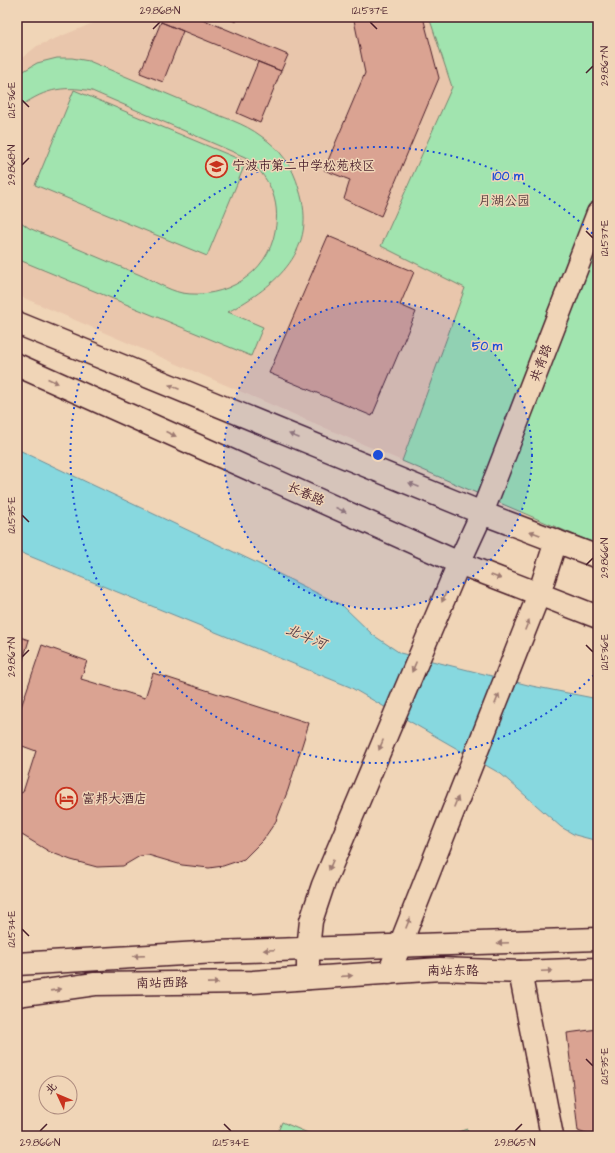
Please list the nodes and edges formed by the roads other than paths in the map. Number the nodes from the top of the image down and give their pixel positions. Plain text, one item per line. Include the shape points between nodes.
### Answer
1 (598, 213) edge
2 (17, 323) edge
3 (17, 365) edge
4 (482, 513) junction
5 (556, 541) junction
6 (598, 557) edge
7 (459, 563) junction
8 (539, 594) junction
9 (598, 617) edge
10 (598, 939) edge
11 (398, 946) junction
12 (308, 949) junction
13 (17, 964) edge
14 (598, 969) edge
15 (389, 972) junction
16 (520, 972) junction
17 (308, 978) junction
18 (17, 995) edge
19 (552, 1136) edge

1 - 4 main road, 共青路
4 -> 2 main road
3 -> 7 main road, 长春路
5 -> 4 main road
4 - 7 main road, 共青路
5 - 6 main road
5 - 8 main road
7 -> 8 main road, 长春路
7 -> 12 main road, 共青路 via 323,885 311,921
8 - 9 main road, 长春路
11 -> 8 main road
10 -> 11 main road, 南站东路
11 - 12 main road, 南站东路
11 - 15 main road
12 -> 13 main road, 南站西路
12 - 17 main road, 共青路
16 -> 14 main road, 南站东路
15 - 16 main road, 南站东路 via 440,969
17 -> 15 main road, 南站东路
16 - 19 main road
18 -> 17 main road, 南站西路 via 95,984 253,982

